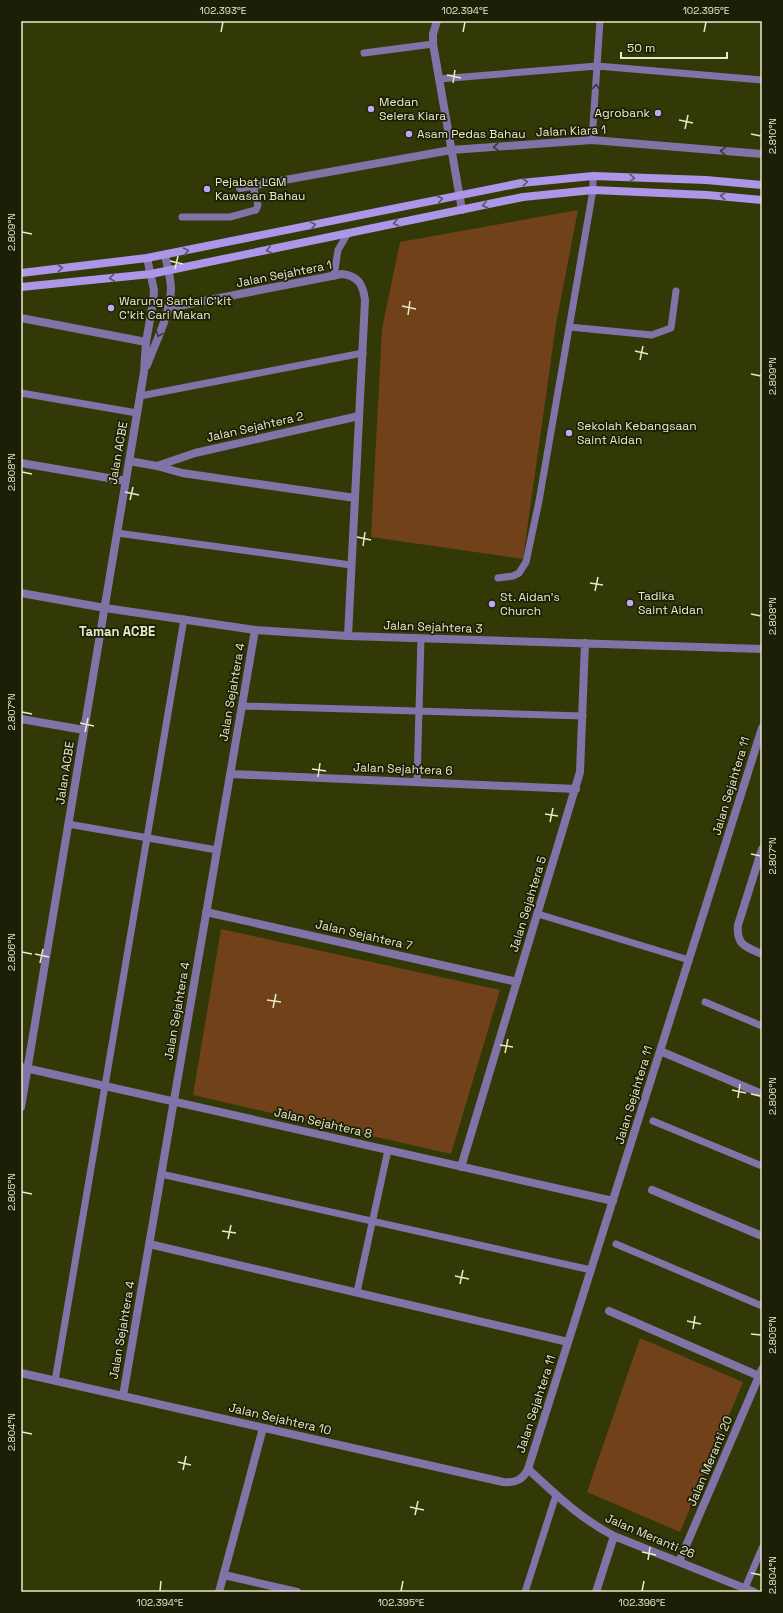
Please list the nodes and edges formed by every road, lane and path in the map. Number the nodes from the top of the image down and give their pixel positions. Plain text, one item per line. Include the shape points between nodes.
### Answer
1 (437, 21) edge
2 (600, 21) edge
3 (433, 44) junction
4 (364, 53) dead end
5 (597, 66) junction
6 (439, 79) junction
7 (762, 80) edge
8 (592, 140) junction
9 (451, 150) junction
10 (762, 154) edge
11 (593, 176) junction
12 (762, 185) edge
13 (253, 186) junction
14 (240, 188) dead end
15 (593, 190) junction
16 (459, 195) junction
17 (762, 200) edge
18 (462, 210) junction
19 (182, 217) dead end
20 (348, 233) junction
21 (165, 255) junction
22 (148, 258) junction
23 (168, 270) junction
24 (21, 273) edge
25 (150, 274) junction
26 (334, 276) junction
27 (21, 287) edge
28 (676, 291) dead end
29 (168, 308) junction
30 (21, 318) edge
31 (569, 327) junction
32 (146, 342) junction
33 (362, 353) junction
34 (144, 372) junction
35 (21, 393) edge
36 (140, 396) junction
37 (137, 413) junction
38 (359, 416) junction
39 (129, 461) junction
40 (21, 463) edge
41 (157, 466) junction
42 (126, 481) junction
43 (355, 498) junction
44 (117, 533) junction
45 (351, 565) junction
46 (498, 578) dead end
47 (21, 593) edge
48 (105, 608) junction
49 (184, 619) junction
50 (255, 630) junction
51 (348, 636) junction
52 (421, 638) junction
53 (585, 643) junction
54 (762, 649) edge
55 (242, 706) junction
56 (419, 711) junction
57 (583, 716) junction
58 (21, 719) edge
59 (762, 728) edge
60 (84, 730) junction
61 (230, 774) junction
62 (417, 782) junction
63 (576, 789) junction
64 (68, 824) junction
65 (147, 838) junction
66 (762, 849) edge
67 (217, 850) junction
68 (206, 912) junction
69 (538, 914) junction
70 (762, 954) edge
71 (689, 960) junction
72 (517, 982) junction
73 (705, 1002) dead end
74 (762, 1026) edge
75 (660, 1051) junction
76 (24, 1068) edge
77 (105, 1086) junction
78 (762, 1094) edge
79 (174, 1102) junction
80 (21, 1107) edge
81 (653, 1121) dead end
82 (388, 1150) junction
83 (762, 1166) edge
84 (461, 1167) junction
85 (161, 1174) junction
86 (652, 1190) dead end
87 (613, 1201) junction
88 (373, 1221) junction
89 (762, 1236) edge
90 (149, 1244) junction
91 (616, 1244) dead end
92 (591, 1270) junction
93 (357, 1292) junction
94 (762, 1306) edge
95 (609, 1311) dead end
96 (568, 1342) junction
97 (761, 1372) edge
98 (21, 1373) edge
99 (55, 1381) junction
100 (123, 1396) junction
101 (263, 1428) junction
102 (528, 1469) junction
103 (556, 1495) junction
104 (614, 1536) junction
105 (762, 1548) edge
106 (679, 1562) junction
107 (224, 1575) junction
108 (745, 1588) junction
109 (219, 1592) edge
110 (297, 1592) edge
111 (525, 1592) edge
112 (596, 1592) edge
113 (754, 1592) edge

1 - 3 street
2 - 5 lane
3 - 4 lane
3 - 6 street
5 - 6 lane
5 - 7 lane
8 -> 5 lane
6 - 9 street
8 -> 9 street, Jalan Kiara 1
10 -> 8 street, Jalan Kiara 1
9 - 13 street, Jalan Kiara 1
9 - 16 street
11 -> 12 main road via 706,180
11 - 15 lane
16 -> 11 main road via 521,182
13 - 14 street, Jalan Kiara 1
13 - 19 lane via 258,205 256,210 230,217
17 -> 15 main road
15 -> 18 main road via 523,197
15 - 31 lane
16 - 18 street
21 -> 16 main road
18 -> 20 main road
20 -> 23 main road
20 - 26 lane via 338,250
21 - 22 main road
21 - 23 street, Jalan ACBE
24 -> 22 main road
22 - 25 street, Jalan ACBE
23 - 25 main road
23 - 29 street, Jalan ACBE via 171,287
25 -> 27 main road
25 - 32 street, Jalan ACBE via 154,290
26 - 29 street, Jalan Sejahtera 1
26 - 33 street, Jalan Sejahtera 1 via 347,275 356,278 362,286 365,300
28 - 31 lane via 671,328 652,335
29 -> 34 street, Jalan ACBE
30 - 32 street
31 - 46 lane via 526,562 519,573
32 - 34 street, Jalan ACBE
33 - 36 lane
33 - 38 street
34 - 36 street, Jalan ACBE
35 - 37 lane
36 - 37 street, Jalan ACBE
37 - 39 street, Jalan ACBE
38 - 41 street, Jalan Sejahtera 2 via 196,453
38 - 43 street
39 - 41 street, Jalan Sejahtera 2
39 - 42 street, Jalan ACBE
40 - 42 street
41 - 43 street, Jalan Sejahtera 2 via 182,473
42 - 44 street, Jalan ACBE
43 - 45 street
44 - 45 lane
44 - 48 street, Jalan ACBE
45 - 51 street
47 - 48 street, Jalan Sejahtera 3
48 - 49 street, Jalan Sejahtera 3
48 - 60 street, Jalan ACBE
49 - 50 street, Jalan Sejahtera 3
49 - 65 lane
50 - 51 street, Jalan Sejahtera 3
50 - 55 street, Jalan Sejahtera 4
51 - 52 street, Jalan Sejahtera 3
52 - 53 street, Jalan Sejahtera 3
52 - 56 lane
53 - 54 street, Jalan Sejahtera 3
53 - 57 street, Jalan Sejahtera 5
55 - 56 lane
55 - 61 street, Jalan Sejahtera 4
56 - 57 lane
56 - 62 lane
57 - 63 street, Jalan Sejahtera 5
58 - 60 street
59 - 71 street, Jalan Sejahtera 11
60 - 64 street, Jalan ACBE
61 - 62 street, Jalan Sejahtera 6
61 - 67 street, Jalan Sejahtera 4
62 - 63 street, Jalan Sejahtera 6
63 - 69 street, Jalan Sejahtera 5
64 - 65 lane
64 - 76 street, Jalan ACBE
65 - 67 lane
65 - 77 lane
66 - 70 street via 738,925 738,939 747,948
67 - 68 street, Jalan Sejahtera 4
68 - 72 street, Jalan Sejahtera 7
68 - 79 street, Jalan Sejahtera 4
69 - 71 lane
69 - 72 street, Jalan Sejahtera 5
71 - 75 street, Jalan Sejahtera 11
72 - 84 street, Jalan Sejahtera 5
73 - 74 lane
75 - 78 street
75 - 87 street, Jalan Sejahtera 11
76 - 77 street, Jalan Sejahtera 8
76 - 80 street, Jalan ACBE
77 - 79 street, Jalan Sejahtera 8
77 - 99 lane
79 - 82 street, Jalan Sejahtera 8
79 - 85 street, Jalan Sejahtera 4
81 - 83 lane
82 - 84 street, Jalan Sejahtera 8
82 - 88 lane
84 - 87 street, Jalan Sejahtera 8
85 - 88 lane
85 - 90 street, Jalan Sejahtera 4
86 - 89 street
87 - 92 street, Jalan Sejahtera 11
88 - 92 lane
88 - 93 lane
90 - 93 street
90 - 100 street, Jalan Sejahtera 4
91 - 94 lane
92 - 96 street, Jalan Sejahtera 11
93 - 96 street
95 - 97 street
96 - 102 street, Jalan Sejahtera 11
97 - 106 street, Jalan Meranti 20
98 - 99 street, Jalan Sejahtera 10
99 - 100 street, Jalan Sejahtera 10
100 - 101 street, Jalan Sejahtera 10
101 - 102 street, Jalan Sejahtera 10 via 503,1482 522,1478
101 - 107 street
102 - 103 street, Jalan Meranti 26
103 - 104 street, Jalan Meranti 26 via 580,1515
103 - 111 lane
104 - 106 street, Jalan Meranti 26
104 - 112 street
105 - 108 lane
106 - 108 street, Jalan Meranti 26
107 - 109 street
107 - 110 street
108 - 113 street, Jalan Meranti 26

